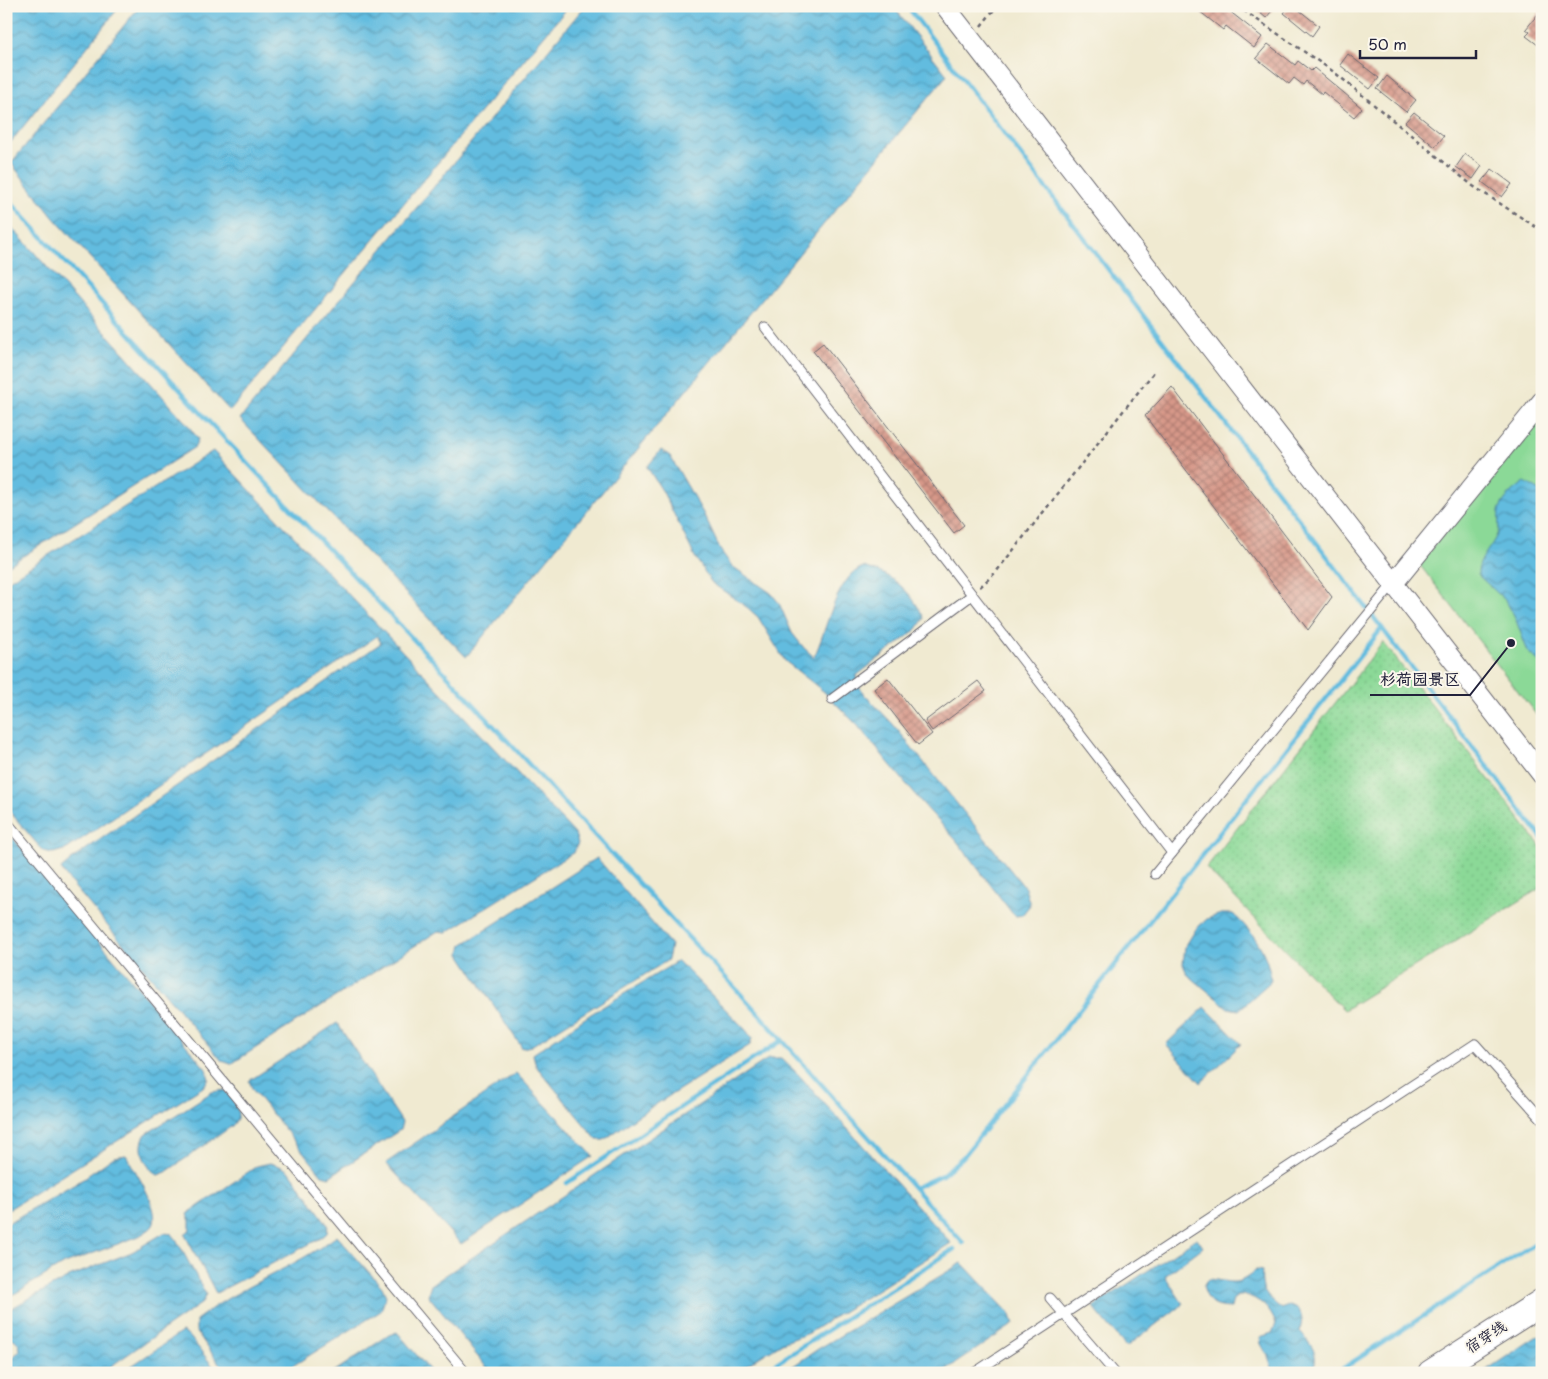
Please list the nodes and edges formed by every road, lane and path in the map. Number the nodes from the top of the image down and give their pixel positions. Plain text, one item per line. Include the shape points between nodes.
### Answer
1 (946, 6) edge
2 (997, 6) edge
3 (1237, 6) edge
4 (971, 39) junction
5 (1542, 231) edge
6 (765, 327) dead end
7 (1154, 372) dead end
8 (1542, 401) edge
9 (1394, 584) junction
10 (972, 596) junction
11 (832, 698) dead end
12 (1542, 775) edge
13 (6, 820) edge
14 (1172, 854) junction
15 (1155, 874) dead end
16 (1542, 1118) edge
17 (1050, 1298) dead end
18 (1542, 1302) edge
19 (1064, 1314) junction
20 (466, 1373) edge
21 (974, 1373) edge
22 (1115, 1373) edge
23 (1431, 1373) edge

1 - 4 street
2 - 4 path
3 - 5 path via 1334,72 1474,186
4 - 9 street
6 - 10 lane
7 - 10 path via 996,572
8 - 9 street
9 - 12 street
9 - 14 lane
10 - 11 lane
10 - 14 lane
13 - 20 lane
14 - 15 lane
16 - 19 lane via 1475,1044
17 - 19 lane
18 - 23 main road, 宿穿线
19 - 21 lane
19 - 22 lane

